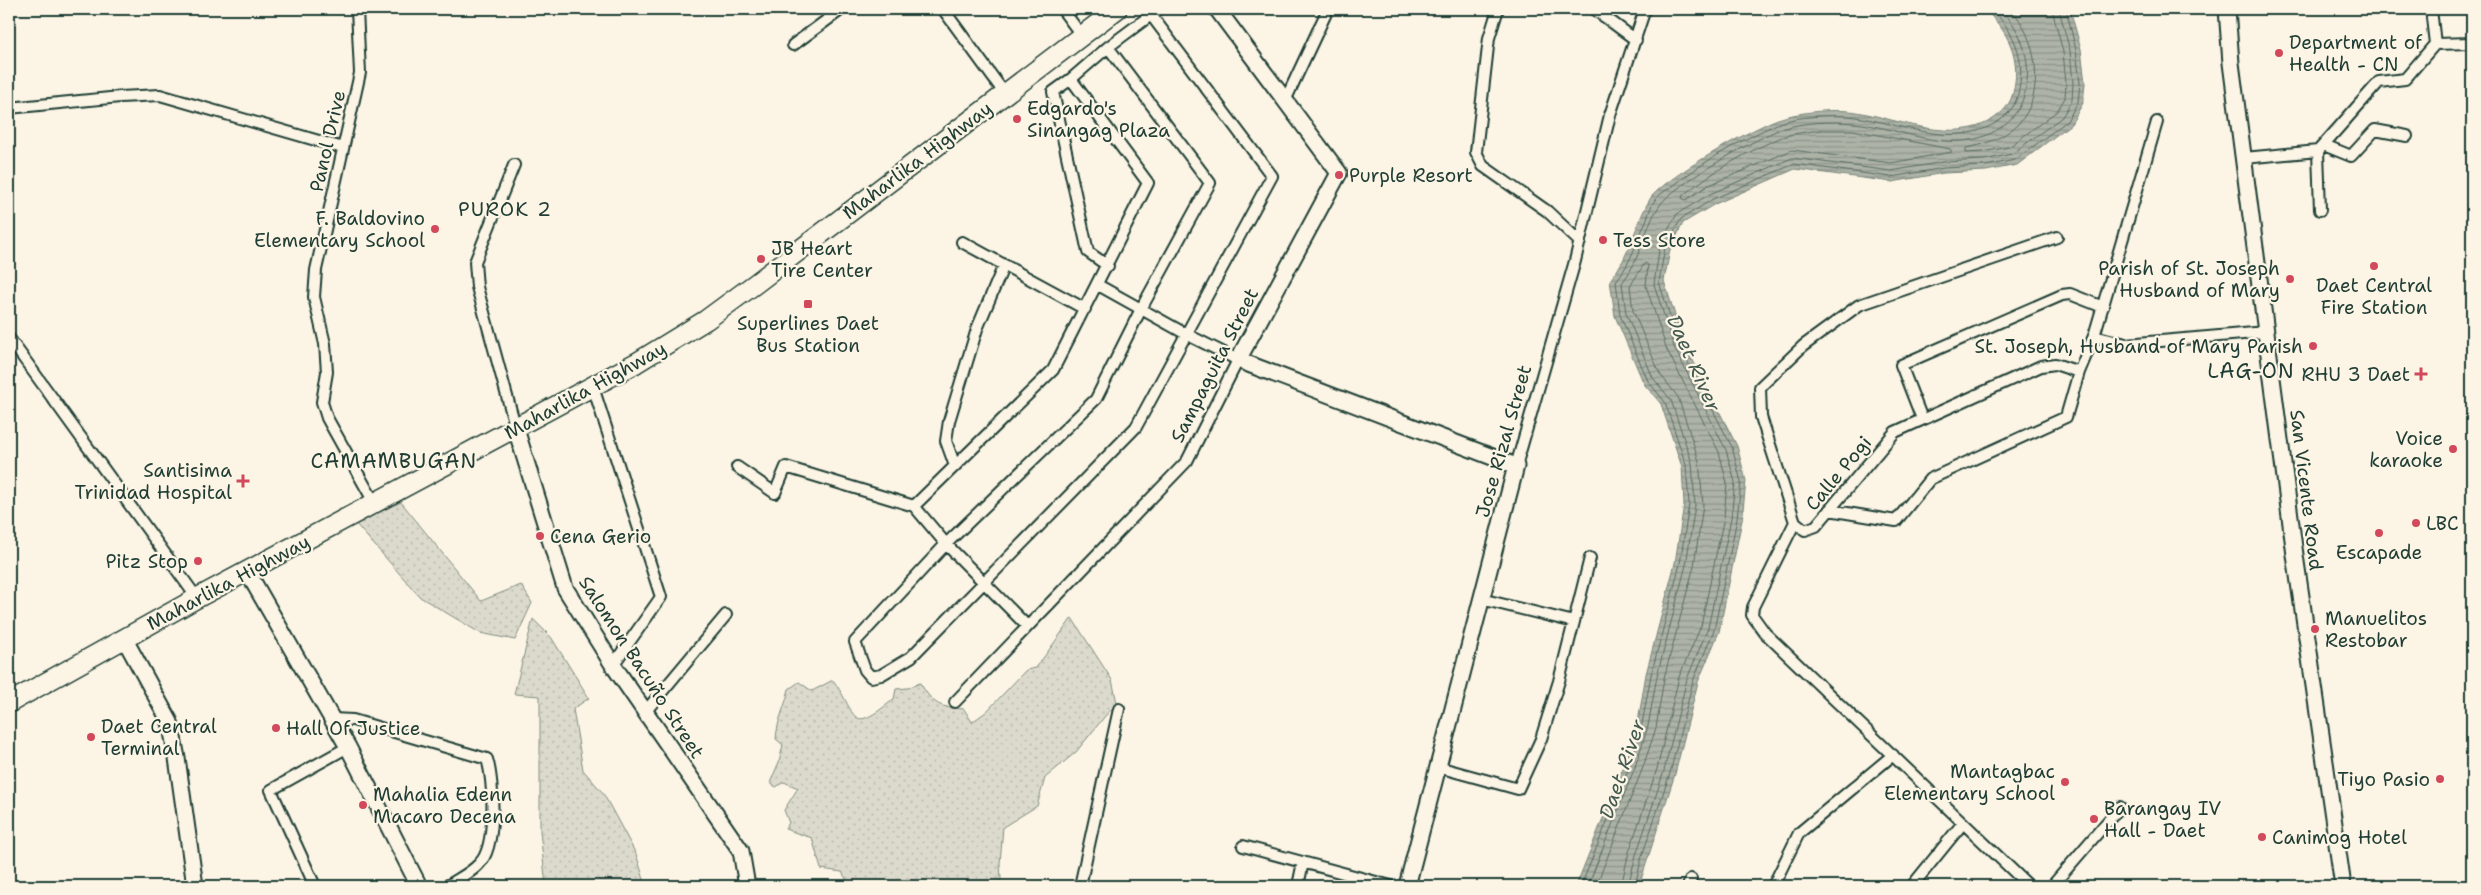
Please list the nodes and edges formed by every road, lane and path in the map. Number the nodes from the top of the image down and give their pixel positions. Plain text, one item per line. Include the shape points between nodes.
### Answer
1 (357, 9) edge
2 (842, 9) edge
3 (943, 9) edge
4 (1062, 9) edge
5 (1117, 9) edge
6 (1217, 9) edge
7 (1328, 9) edge
8 (1498, 9) edge
9 (1594, 9) edge
10 (1645, 9) edge
11 (2227, 9) edge
12 (2431, 9) edge
13 (1155, 12) edge
14 (1082, 36) junction
15 (1636, 40) junction
16 (2472, 43) edge
17 (2435, 44) junction
18 (793, 45) dead end
19 (1108, 47) junction
20 (1072, 79) junction
21 (1005, 94) junction
22 (1286, 101) junction
23 (9, 108) edge
24 (2157, 122) dead end
25 (2407, 136) dead end
26 (343, 148) junction
27 (2321, 148) junction
28 (2244, 158) junction
29 (514, 165) dead end
30 (2320, 210) dead end
31 (2057, 237) dead end
32 (962, 242) dead end
33 (1580, 242) junction
34 (1004, 265) junction
35 (1108, 266) junction
36 (1098, 285) junction
37 (2103, 307) junction
38 (1085, 309) junction
39 (1141, 309) junction
40 (2266, 332) junction
41 (1186, 334) junction
42 (2094, 336) junction
43 (9, 338) edge
44 (1238, 360) junction
45 (2080, 372) junction
46 (593, 387) junction
47 (1922, 419) junction
48 (516, 429) junction
49 (955, 466) junction
50 (1516, 466) junction
51 (737, 467) dead end
52 (375, 504) junction
53 (914, 506) junction
54 (1829, 510) junction
55 (1795, 522) junction
56 (946, 544) junction
57 (1590, 558) dead end
58 (248, 571) junction
59 (984, 581) junction
60 (197, 598) junction
61 (1481, 599) junction
62 (726, 615) dead end
63 (1574, 622) junction
64 (1027, 626) junction
65 (124, 638) junction
66 (613, 665) junction
67 (955, 702) dead end
68 (9, 703) edge
69 (1119, 709) dead end
70 (645, 712) junction
71 (332, 719) junction
72 (348, 747) junction
73 (1893, 755) junction
74 (1438, 767) junction
75 (2120, 807) dead end
76 (1963, 823) junction
77 (1243, 846) dead end
78 (1303, 862) junction
79 (195, 886) edge
80 (315, 886) edge
81 (419, 886) edge
82 (447, 886) edge
83 (747, 886) edge
84 (1080, 886) edge
85 (1298, 886) edge
86 (1391, 886) edge
87 (1407, 886) edge
88 (1773, 886) edge
89 (1912, 886) edge
90 (2029, 886) edge
91 (2052, 886) edge
92 (2343, 886) edge

1 - 26 street, Panol Drive via 360,73
2 - 18 street
3 - 21 street
4 - 14 street
5 - 14 highway, Maharlika Highway
6 - 22 street, Sampaguita Street
7 - 22 street
8 - 33 street via 1489,38 1476,152 1483,166 1547,211
9 - 15 street
10 - 15 street, Jose Rizal Street
11 - 28 street, San Vicente Road
12 - 17 street
13 - 19 street
13 - 41 street via 1272,176
14 - 21 highway, Maharlika Highway
15 - 33 street, Jose Rizal Street via 1610,115
16 - 17 street
17 - 27 street via 2405,79 2377,85
19 - 20 street
19 - 39 street via 1210,182
20 - 35 street via 1053,92 1088,252
20 - 35 street via 1148,183
21 - 46 highway, Maharlika Highway via 706,320
22 - 44 street, Sampaguita Street via 1339,173
23 - 26 street via 160,95
24 - 37 street
25 - 27 street via 2375,130 2351,156
26 - 52 street, Panol Drive via 316,270 314,297 325,344 327,372 322,402 327,418
27 - 28 street
27 - 30 street
28 - 40 street, San Vicente Road
29 - 48 street via 474,262 477,287
31 - 55 street via 1859,305 1803,346 1760,387 1761,418
32 - 34 street
33 - 50 street, Jose Rizal Street
34 - 38 street
34 - 49 street via 977,329 949,421 946,441
35 - 36 street
36 - 38 street
36 - 39 street
37 - 42 street
37 - 47 street via 2070,294 2062,295 1901,365
38 - 49 street via 1053,370
39 - 41 street
39 - 56 street via 1096,399
40 - 42 street via 2126,344
40 - 92 street, San Vicente Road
41 - 44 street
41 - 59 street via 1136,427
42 - 45 street
43 - 60 street
44 - 50 street
44 - 64 street, Sampaguita Street via 1187,461
45 - 47 street, Calle Pogi via 2054,364 2041,366
45 - 54 street via 2066,417 1930,478 1896,521
46 - 48 highway, Maharlika Highway
46 - 66 street via 661,597
47 - 54 street, Calle Pogi via 1895,432
48 - 52 highway, Maharlika Highway
48 - 66 street, Salomon Bacuño Street via 565,588
49 - 53 street
50 - 61 street, Jose Rizal Street
51 - 53 street via 775,493 786,467
52 - 58 highway, Maharlika Highway
53 - 56 street
54 - 55 street, Calle Pogi via 1810,530 1801,529
55 - 73 street, Calle Pogi via 1752,616 1765,633
56 - 59 street
56 - 59 street via 855,642 865,670 871,677 882,675 911,657
57 - 63 street
58 - 60 highway, Maharlika Highway
58 - 71 street
59 - 64 street
60 - 65 highway, Maharlika Highway
61 - 63 street
61 - 74 street, Jose Rizal Street
62 - 70 street
63 - 74 street via 1542,739 1518,788
64 - 67 street, Sampaguita Street
65 - 68 highway, Maharlika Highway
65 - 79 street via 170,722
66 - 70 street, Salomon Bacuño Street
69 - 84 street
70 - 83 street, Salomon Bacuño Street via 741,851
71 - 72 street
71 - 82 street via 353,720 487,759 492,806 489,845 480,864
72 - 80 street via 271,790
72 - 81 street
73 - 76 street, Calle Pogi
73 - 88 street via 1799,833
74 - 87 street, Jose Rizal Street
75 - 91 street
76 - 89 street
76 - 90 street, Calle Pogi
77 - 78 street
78 - 85 street
78 - 86 street

